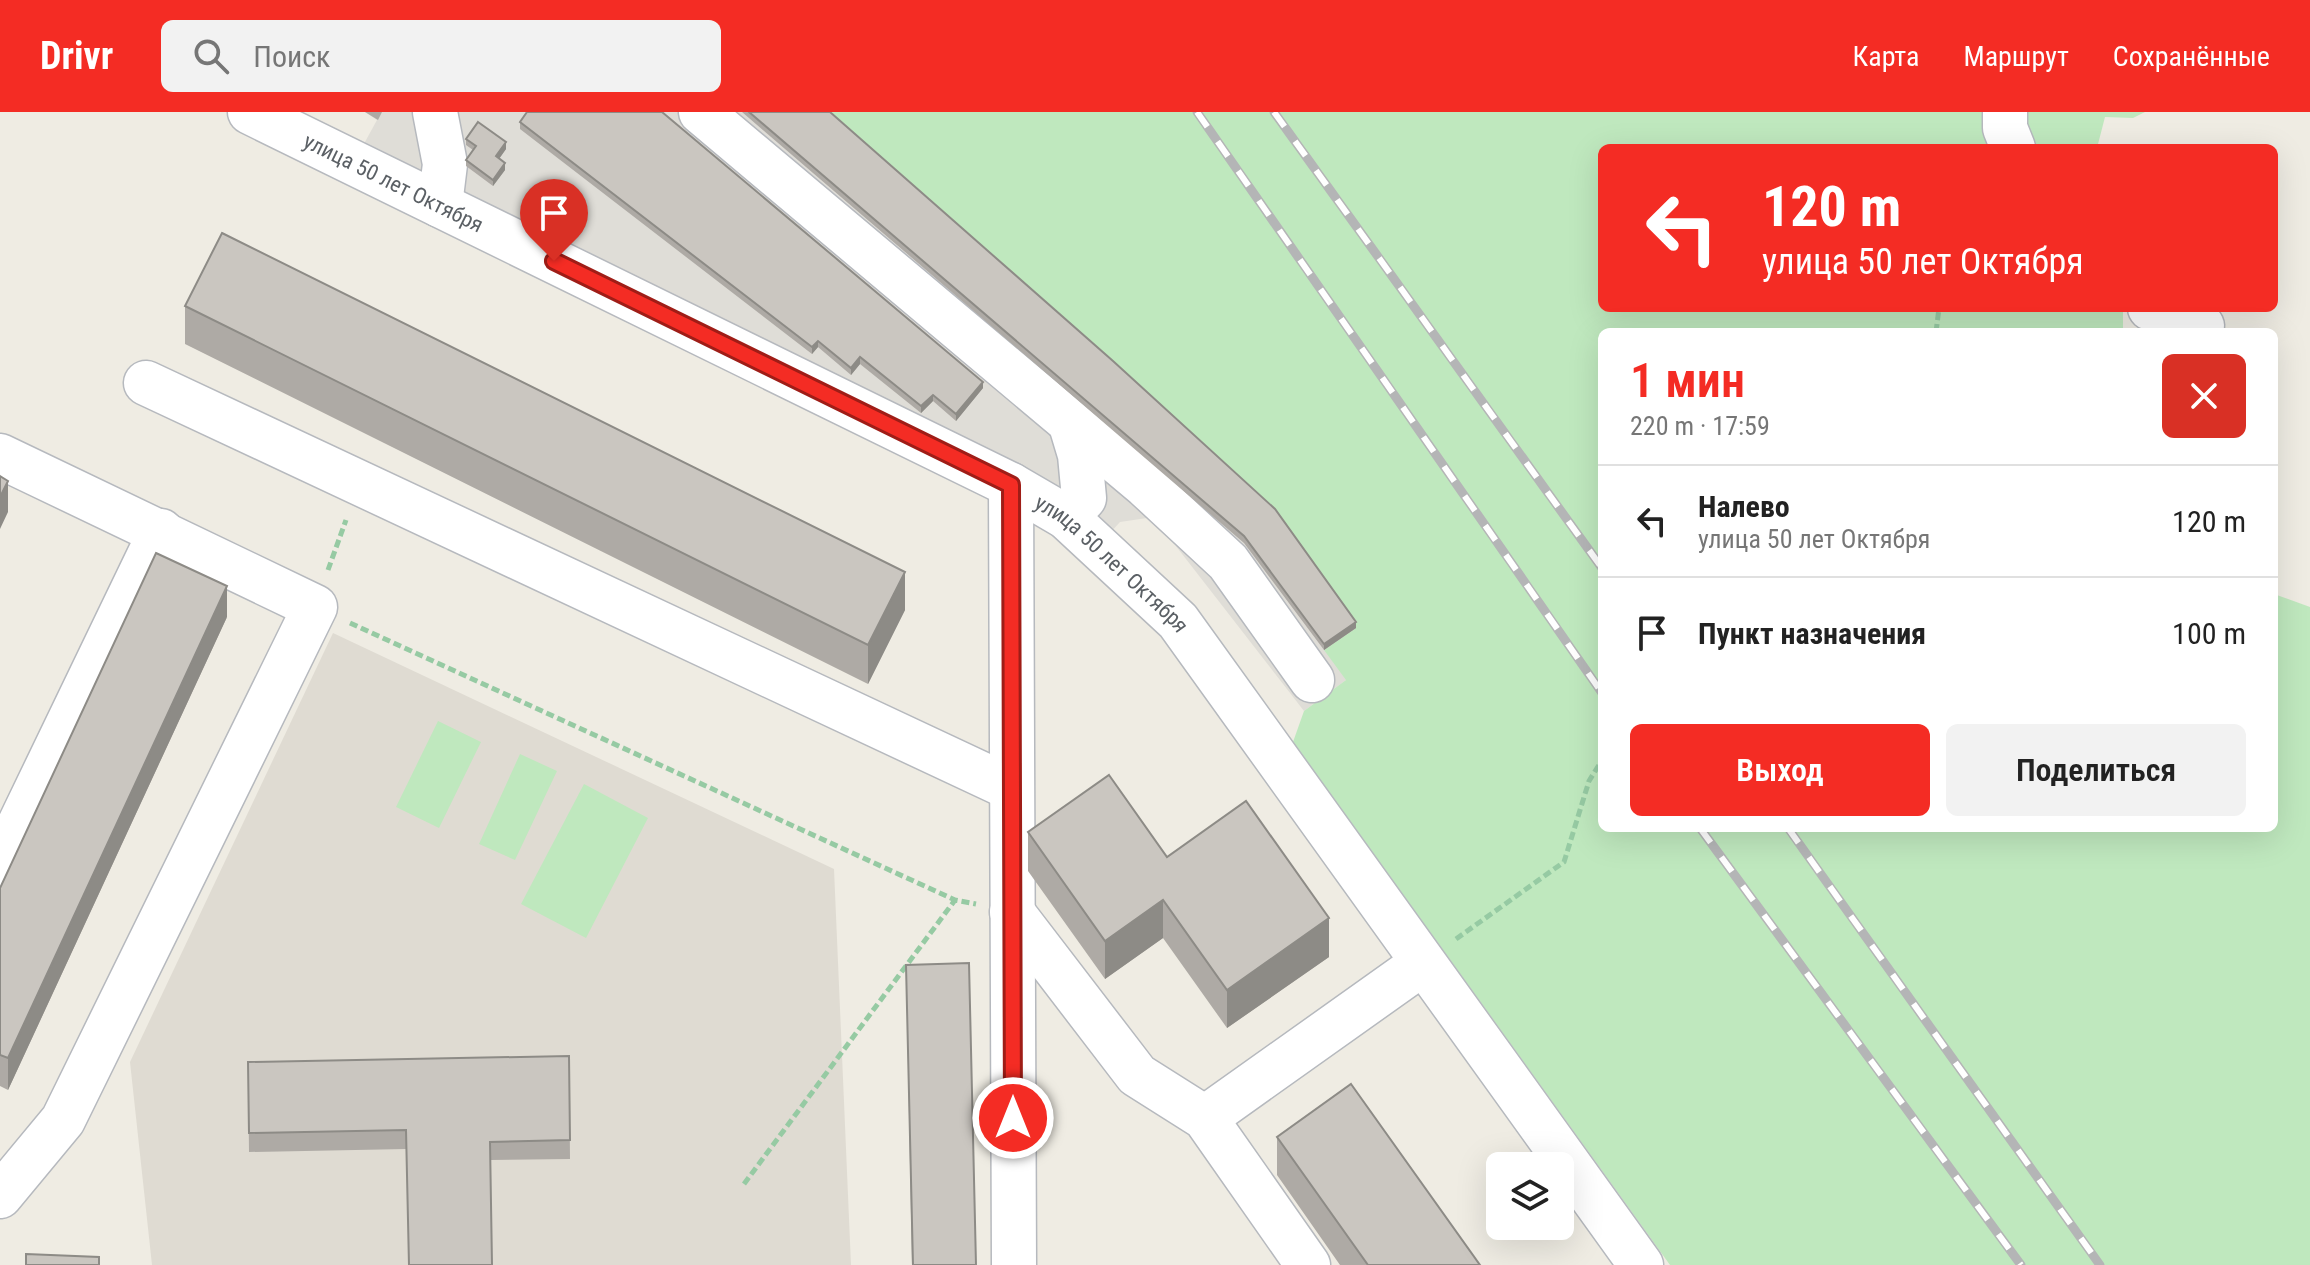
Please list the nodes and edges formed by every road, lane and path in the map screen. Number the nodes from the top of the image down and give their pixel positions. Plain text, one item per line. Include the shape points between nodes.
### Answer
1 (250, 112) edge
2 (435, 112) edge
3 (701, 112) edge
4 (2005, 112) edge
5 (2011, 144) edge
6 (440, 205) junction
7 (2162, 312) edge
8 (2202, 326) dead end
9 (146, 383) dead end
10 (1071, 425) junction
11 (0, 456) edge
12 (359, 485) junction
13 (1011, 485) junction
14 (1146, 486) junction
15 (1075, 507) junction
16 (161, 531) junction
17 (315, 607) junction
18 (1312, 680) dead end
19 (1598, 766) edge
20 (1011, 788) junction
21 (0, 865) edge
22 (1012, 912) junction
23 (1423, 963) junction
24 (1205, 1118) junction
25 (744, 1184) dead end
26 (0, 1196) edge
27 (1014, 1265) edge
28 (1308, 1265) edge
29 (1641, 1265) edge

1 - 6 street, улица 50 лет Октября
2 - 6 street via 445,164
3 - 10 street
4 - 5 street
6 - 13 street, улица 50 лет Октября
7 - 8 street
9 - 12 street
10 - 14 street
10 - 15 street via 1080,455
11 - 16 street
12 - 17 path
12 - 20 street
13 - 15 street, улица 50 лет Октября
13 - 20 street
14 - 15 street via 1121,487
14 - 18 street via 1228,562
15 - 23 street, улица 50 лет Октября via 1178,621
16 - 17 street
16 - 21 street
17 - 25 path via 955,900
17 - 26 street via 63,1120
19 - 23 path via 1564,862
20 - 22 street
22 - 24 street via 1137,1075
22 - 27 street
23 - 24 street
23 - 29 street, улица 50 лет Октября
24 - 28 street

